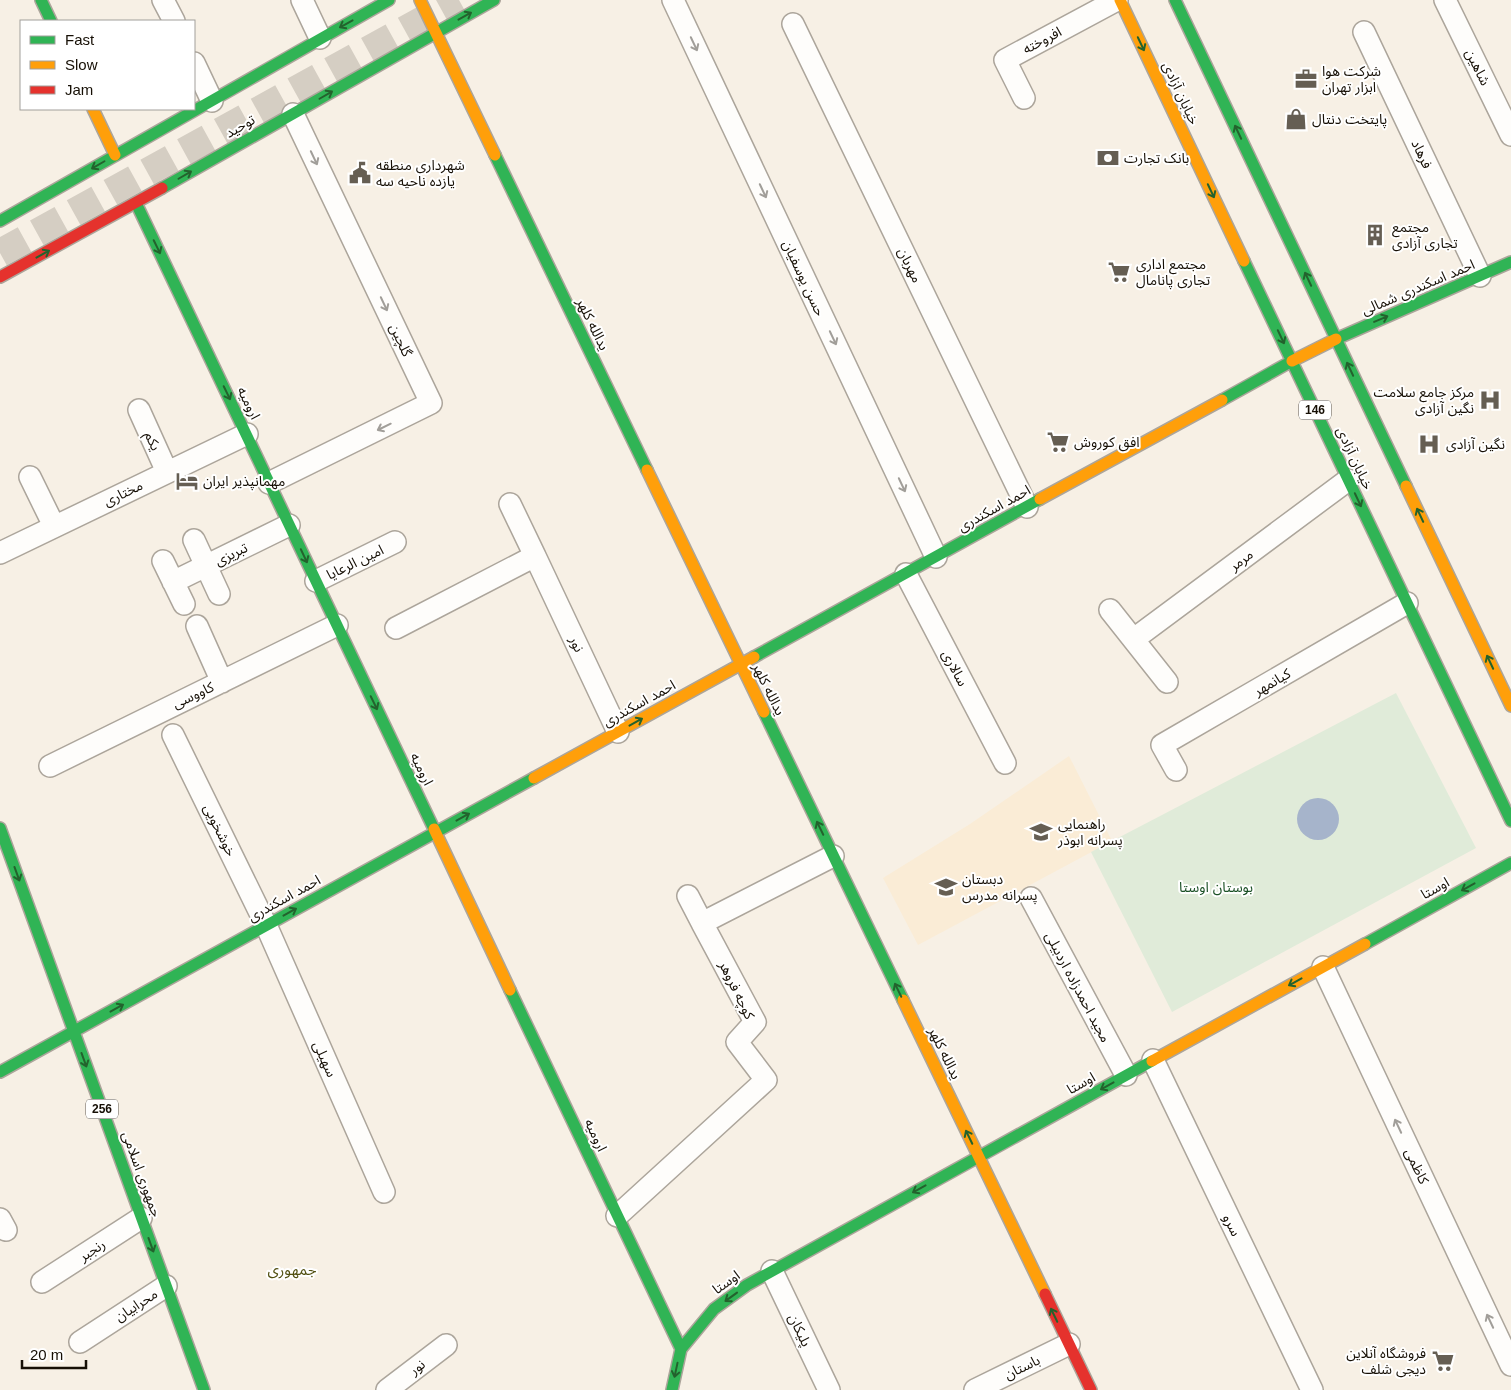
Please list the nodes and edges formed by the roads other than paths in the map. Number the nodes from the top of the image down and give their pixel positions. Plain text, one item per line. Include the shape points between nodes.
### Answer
1 (41, 0) edge
2 (163, 0) edge
3 (302, 0) edge
4 (388, 0) edge
5 (420, 0) edge
6 (494, 0) edge
7 (673, 0) edge
8 (1119, 0) edge
9 (1175, 0) edge
10 (1446, 0) edge
11 (51, 20) edge
12 (173, 20) edge
13 (793, 24) dead end
14 (436, 32) junction
15 (1364, 32) dead end
16 (320, 38) junction
17 (195, 65) edge
18 (1024, 98) dead end
19 (212, 101) junction
20 (93, 110) edge
21 (293, 114) junction
22 (1511, 134) edge
23 (115, 155) junction
24 (136, 202) junction
25 (0, 221) edge
26 (1511, 262) edge
27 (1480, 276) junction
28 (0, 277) edge
29 (1336, 339) junction
30 (1292, 361) junction
31 (139, 410) dead end
32 (247, 434) junction
33 (167, 472) junction
34 (30, 477) dead end
35 (1348, 480) junction
36 (269, 483) junction
37 (510, 504) dead end
38 (1027, 507) junction
39 (290, 525) junction
40 (54, 526) junction
41 (194, 540) dead end
42 (395, 542) dead end
43 (1, 550) edge
44 (535, 556) junction
45 (936, 557) junction
46 (163, 561) dead end
47 (206, 566) junction
48 (906, 574) junction
49 (316, 581) junction
50 (173, 582) junction
51 (219, 594) dead end
52 (1407, 603) junction
53 (184, 604) dead end
54 (1110, 610) dead end
55 (337, 625) junction
56 (197, 626) dead end
57 (396, 628) dead end
58 (1134, 639) junction
59 (741, 664) junction
60 (222, 682) junction
61 (1167, 682) dead end
62 (1511, 706) edge
63 (618, 732) junction
64 (173, 735) dead end
65 (1005, 763) dead end
66 (50, 766) dead end
67 (1176, 770) dead end
68 (1511, 821) edge
69 (0, 828) edge
70 (436, 832) junction
71 (833, 856) junction
72 (1511, 863) edge
73 (688, 896) dead end
74 (1031, 898) dead end
75 (702, 922) junction
76 (266, 925) junction
77 (1323, 967) junction
78 (74, 1031) junction
79 (1153, 1060) junction
80 (0, 1072) edge
81 (1126, 1075) junction
82 (978, 1157) junction
83 (384, 1192) dead end
84 (617, 1216) junction
85 (141, 1218) junction
86 (772, 1271) junction
87 (42, 1282) dead end
88 (166, 1286) junction
89 (80, 1342) dead end
90 (1068, 1344) junction
91 (446, 1345) dead end
92 (681, 1349) junction
93 (1511, 1365) edge
94 (204, 1390) edge
95 (387, 1390) edge
96 (672, 1390) edge
97 (829, 1390) edge
98 (975, 1390) edge
99 (1091, 1390) edge
100 (1312, 1390) edge

1 - 11 main road
2 - 12 street
3 - 16 street
4 -> 16 main road
5 - 14 main road, یدالله کلهر
14 -> 6 main road, توحید
7 -> 45 street, حسن یوسفیان
8 - 18 street, افروخته via 1005,60
8 -> 30 main road, خیابان آزادی / 146
29 -> 9 main road
10 - 22 street, شاهین
13 - 38 street, مهربان
21 -> 14 main road, توحید
14 - 59 main road, یدالله کلهر
15 - 27 street, فرهاد
16 - 19 main road
17 - 19 street
19 - 23 main road
20 - 23 main road
24 -> 21 main road, توحید
21 -> 36 street, گلچین via 431,403
23 -> 25 main road
28 -> 24 main road, توحید
24 -> 32 main road, ارومیه
26 - 27 main road, احمد اسکندری شمالی
29 -> 27 main road, احمد اسکندری شمالی
29 - 30 main road, احمد اسکندری شمالی
62 -> 29 main road
30 - 35 main road, خیابان آزادی / 146
30 - 38 main road, احمد اسکندری
31 - 33 street, یکم
32 - 33 street, مختاری
32 - 36 main road, ارومیه
33 - 40 street, مختاری
34 - 40 street
35 -> 52 main road, خیابان آزادی / 146
35 - 58 street, مرمر
36 - 39 main road, ارومیه
37 - 44 street, نور
38 - 45 main road, احمد اسکندری
39 - 47 street, تبریزی
39 -> 49 main road, ارومیه
40 - 43 street, مختاری
41 - 47 street
42 - 49 street, امین الرعایا
44 - 57 street
44 - 63 street, نور
45 - 48 main road, احمد اسکندری
46 - 50 street
47 - 50 street, تبریزی
47 - 51 street
48 - 59 main road, احمد اسکندری
48 - 65 street, سالاری
49 - 55 main road, ارومیه
50 - 53 street
52 - 67 street, کیانمهر via 1162,745
52 - 68 main road, خیابان آزادی / 146
54 - 58 street
55 - 60 street, کاووسی
55 -> 70 main road, ارومیه
56 - 60 street
58 - 61 street
63 -> 59 main road, احمد اسکندری
71 -> 59 main road, یدالله کلهر
60 - 66 street, کاووسی
70 -> 63 main road, احمد اسکندری
64 - 76 street, خوشخویی
69 -> 78 main road, جمهوری اسلامی / 256
76 -> 70 main road, احمد اسکندری
70 - 84 main road, ارومیه
71 - 75 street
82 -> 71 main road, یدالله کلهر
72 -> 77 main road, اوستا
73 - 75 street
74 - 81 street, مجید احمدزاده اردبیلی
75 - 84 street, کوچه فروهر via 755,1022 737,1042 766,1080
78 -> 76 main road, احمد اسکندری
76 - 83 street, سهیلی
77 -> 79 main road, اوستا
93 -> 77 street, کاظمی
78 - 80 main road, احمد اسکندری
78 -> 85 main road, جمهوری اسلامی / 256
79 - 81 main road, اوستا
79 - 100 street, سرو
81 -> 82 main road, اوستا
82 -> 86 main road, اوستا
90 -> 82 main road, یدالله کلهر
84 - 92 main road, ارومیه
85 - 87 street, رنجبر
85 -> 88 main road, جمهوری اسلامی / 256
86 -> 92 main road, اوستا via 714,1309
86 - 97 street, پلیکان
88 - 89 street, محرابیان
88 - 94 main road, جمهوری اسلامی / 256
90 - 98 street, باستان
90 - 99 main road, یدالله کلهر
91 - 95 street, نور
92 -> 96 main road

